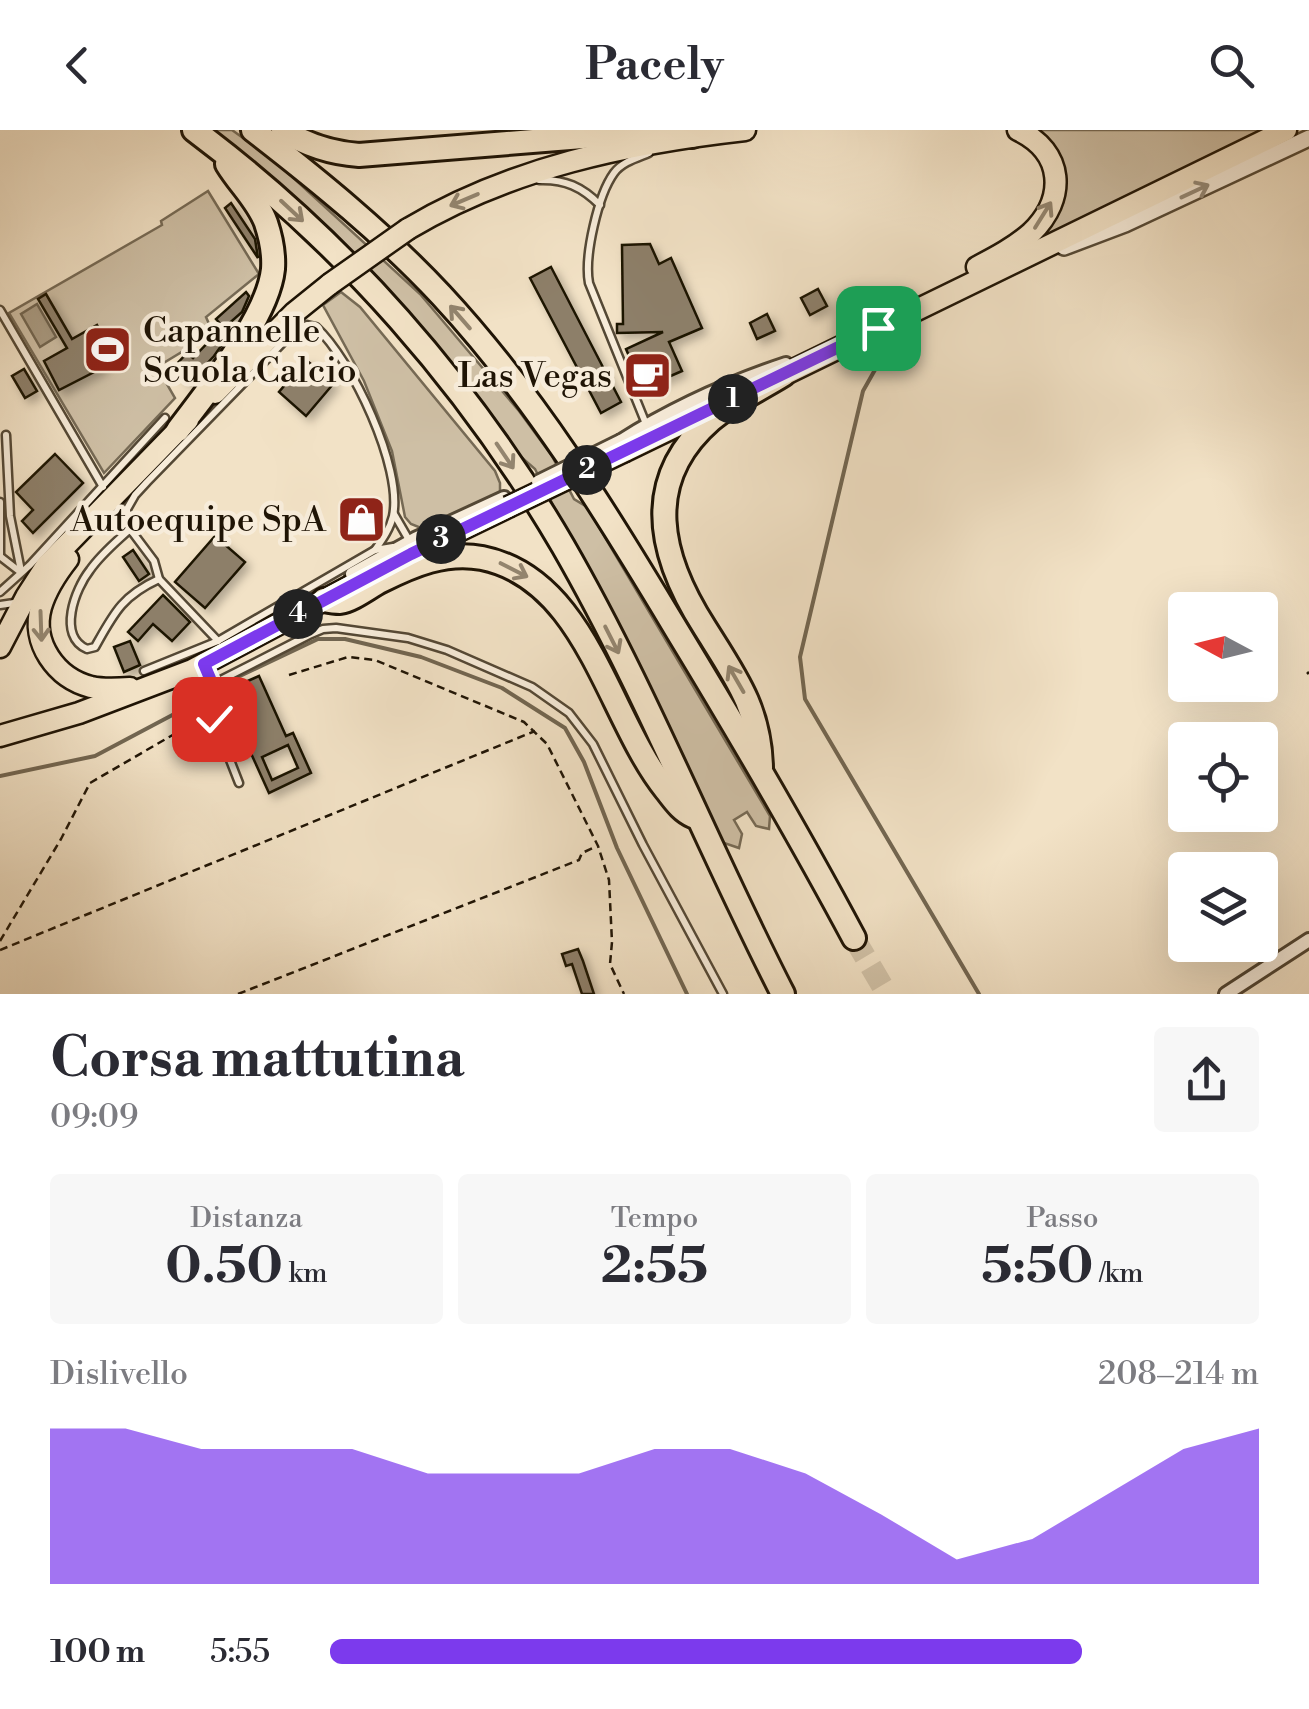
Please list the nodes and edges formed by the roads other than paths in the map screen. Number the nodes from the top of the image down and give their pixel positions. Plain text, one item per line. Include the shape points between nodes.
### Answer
1 (194, 130) edge
2 (254, 130) edge
3 (283, 130) edge
4 (744, 130) edge
5 (1018, 130) edge
6 (1286, 130) edge
7 (692, 136) junction
8 (1309, 138) edge
9 (218, 148) junction
10 (510, 181) junction
11 (600, 205) junction
12 (1008, 266) junction
13 (0, 310) edge
14 (878, 328) junction
15 (841, 346) junction
16 (783, 375) junction
17 (172, 424) junction
18 (646, 425) junction
19 (6, 435) dead end
20 (623, 446) junction
21 (161, 449) junction
22 (146, 482) junction
23 (103, 487) junction
24 (0, 502) edge
25 (506, 503) junction
26 (0, 510) edge
27 (394, 514) junction
28 (130, 529) junction
29 (74, 538) junction
30 (404, 544) junction
31 (375, 550) junction
32 (0, 557) edge
33 (159, 579) junction
34 (26, 581) junction
35 (0, 592) edge
36 (324, 600) junction
37 (0, 606) edge
38 (285, 621) junction
39 (3, 633) edge
40 (218, 641) junction
41 (209, 674) junction
42 (149, 678) junction
43 (0, 736) edge
44 (761, 771) junction
45 (239, 783) dead end
46 (698, 818) junction
47 (854, 938) tunnel mouth
48 (1309, 940) edge
49 (723, 994) edge
50 (783, 994) edge
51 (1226, 994) edge

1 - 9 highway
44 -> 2 highway via 612,524 505,372 374,229
3 - 7 highway via 332,152 359,155 620,134
4 - 7 main road
14 -> 5 main road via 1010,248 1044,218 1055,187 1052,162
6 - 12 main road
7 - 10 main road via 592,155
7 - 11 lane via 616,169
12 -> 8 street via 1113,229
9 - 17 highway via 263,218 272,270 255,318 220,373
9 -> 46 highway via 370,288 486,428 582,580
10 - 11 lane via 555,179 586,190
10 -> 17 main road, bridge via 440,210 330,284
11 - 18 lane via 590,283
12 - 14 main road
13 - 23 lane
14 - 15 main road
15 - 16 main road
15 - 18 street via 750,377
16 - 20 main road
44 -> 16 highway via 754,716 682,584 665,539 664,512 672,474 694,438
17 - 21 main road
17 - 23 lane
18 - 20 street
19 - 34 lane via 10,516
20 - 25 main road, bridge
21 - 22 lane
21 - 29 main road
22 - 27 lane via 294,332 312,326 340,354 371,415
22 - 28 lane via 127,509
23 - 34 lane
24 - 26 lane
25 - 30 street
25 - 36 main road
26 - 32 lane
27 - 30 lane
27 - 31 lane
28 - 33 lane
28 - 33 lane via 80,586 71,624 78,644 94,646 124,601
29 - 34 main road
29 -> 42 main road via 73,552 41,606 44,648 64,674 86,686 107,690
30 - 31 lane
30 - 38 street
31 - 40 lane
32 - 34 lane
33 - 40 lane
34 - 35 lane
34 - 37 lane via 16,602
34 - 39 main road
36 - 38 main road
36 -> 46 highway via 340,602 438,558 479,558 518,570 563,612 652,773
38 - 41 main road
40 - 42 lane
41 - 42 main road
41 - 45 lane via 222,707 214,719
41 - 49 lane via 336,628 408,638 532,687 569,713 594,744
42 - 43 main road via 79,714
44 - 47 highway
46 - 50 highway
48 - 51 street

